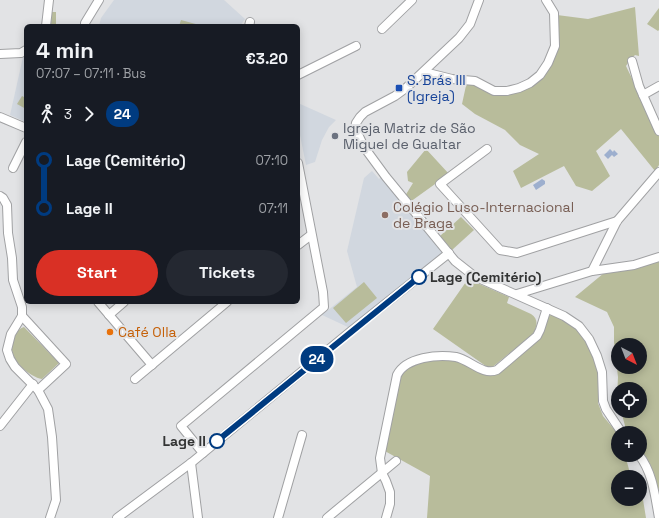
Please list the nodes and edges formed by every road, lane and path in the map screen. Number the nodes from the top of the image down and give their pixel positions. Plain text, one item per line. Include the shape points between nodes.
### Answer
1 (49, 0) edge
2 (99, 0) edge
3 (412, 0) edge
4 (479, 0) edge
5 (546, 0) edge
6 (46, 24) edge
7 (86, 24) edge
8 (382, 29) dead end
9 (356, 46) dead end
10 (24, 51) edge
11 (0, 54) edge
12 (632, 61) dead end
13 (424, 72) junction
14 (300, 74) edge
15 (659, 86) edge
16 (643, 95) junction
17 (0, 117) edge
18 (24, 127) edge
19 (659, 131) edge
20 (24, 146) edge
21 (487, 149) dead end
22 (13, 168) dead end
23 (659, 172) edge
24 (300, 174) edge
25 (0, 196) edge
26 (617, 221) junction
27 (311, 235) junction
28 (300, 243) edge
29 (449, 253) junction
30 (659, 257) edge
31 (592, 271) junction
32 (517, 294) junction
33 (100, 304) edge
34 (122, 304) edge
35 (225, 304) edge
36 (547, 308) junction
37 (109, 315) junction
38 (22, 316) junction
39 (152, 365) junction
40 (135, 379) dead end
41 (36, 387) junction
42 (0, 426) edge
43 (617, 426) edge
44 (302, 435) dead end
45 (203, 453) junction
46 (396, 461) dead end
47 (643, 462) edge
48 (191, 463) junction
49 (382, 473) junction
50 (50, 518) edge
51 (117, 518) edge
52 (198, 518) edge
53 (278, 518) edge
54 (327, 518) edge
55 (386, 518) edge
56 (659, 518) edge

1 - 6 street
2 - 7 street
3 - 8 street
4 - 13 street via 470,24
5 - 13 street via 554,13 555,46 540,75 530,83 507,91 494,91 476,81 452,79
9 - 14 street
10 - 11 street
12 - 16 street
13 - 29 street via 395,96 365,112 355,128 364,147 386,177
15 - 16 street
16 - 19 street
17 - 18 street
20 - 22 street
21 - 26 street via 440,184 500,250 517,253
23 - 26 street
24 - 27 street
25 - 38 street via 7,205 13,280 22,307
26 - 31 street
27 - 28 street
27 - 45 street via 324,307 181,426
29 - 32 street via 474,276
29 - 45 street
30 - 31 street via 634,265
31 - 32 street
32 - 36 street
33 - 37 street
34 - 37 street
35 - 39 street
36 - 43 street via 579,326 589,339 601,364 603,401
36 - 49 street via 537,336 497,370 489,372 451,357 420,359 406,364 396,375 381,449
37 - 39 street
38 - 41 street via 7,350 15,366
38 - 41 street via 66,364
39 - 40 street
41 - 42 street
41 - 50 street via 48,409 52,437 56,500
44 - 53 street
45 - 48 street
46 - 49 street
47 - 56 street via 648,470
48 - 51 street
48 - 52 street
49 - 54 street
49 - 55 street via 390,492

